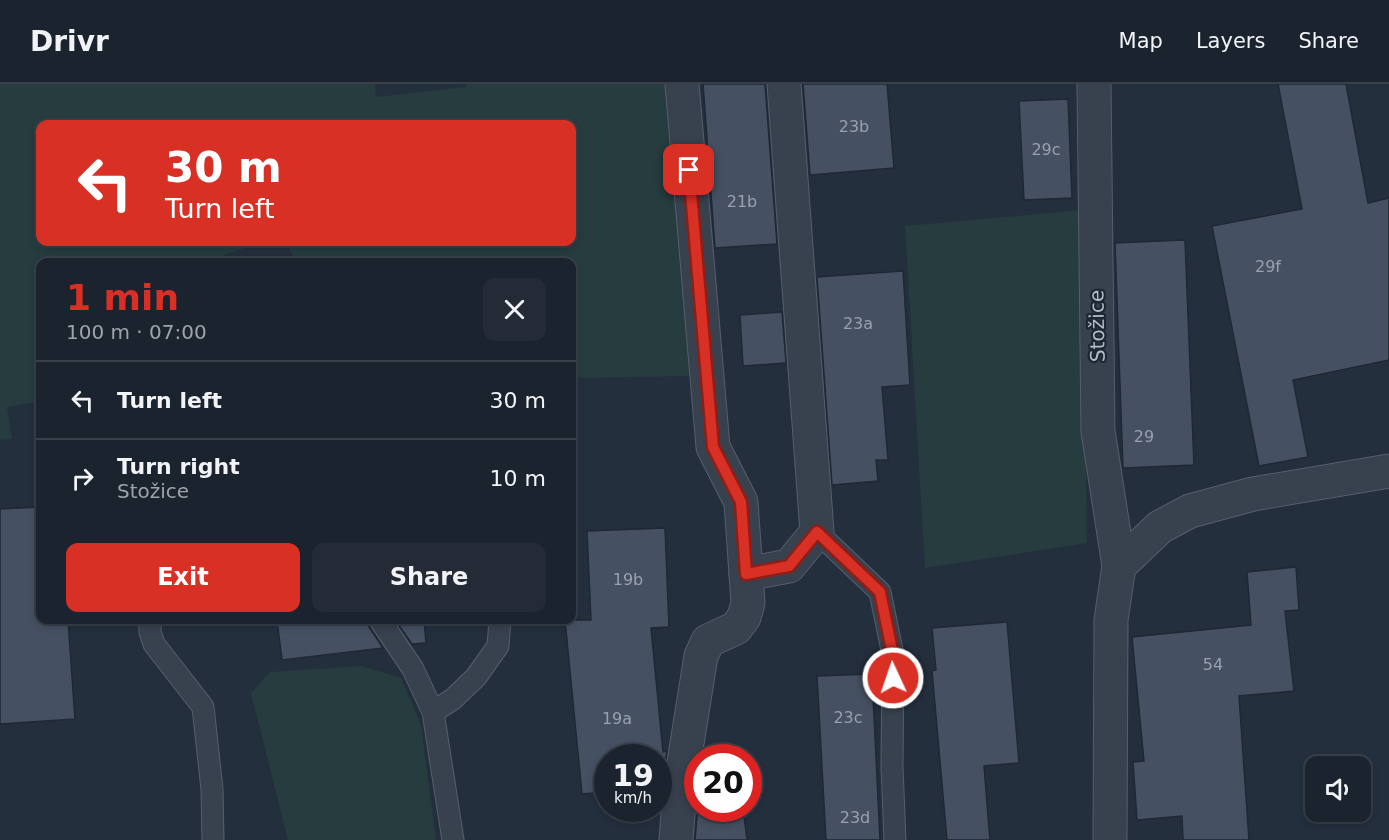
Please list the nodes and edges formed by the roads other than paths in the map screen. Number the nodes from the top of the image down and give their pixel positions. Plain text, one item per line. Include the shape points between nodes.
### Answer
1 (682, 84) edge
2 (784, 84) edge
3 (1094, 84) edge
4 (1389, 471) edge
5 (817, 532) junction
6 (1119, 566) junction
7 (746, 574) junction
8 (150, 624) edge
9 (383, 624) edge
10 (500, 624) edge
11 (433, 712) junction
12 (213, 840) edge
13 (453, 840) edge
14 (676, 840) edge
15 (895, 840) edge
16 (1110, 840) edge

1 - 7 street via 713,447 741,502
2 - 5 street
3 - 6 street, Stožice via 1098,430
4 - 6 street via 1253,494 1190,511 1160,527
5 - 7 street via 789,566
5 - 15 lane via 880,592 893,655
6 - 16 street, Stožice via 1111,620
7 - 14 street via 748,603 744,617 736,628 708,641 701,656 680,787
8 - 12 lane via 154,644 203,707
9 - 11 lane via 413,669
10 - 11 lane via 498,646 476,677
11 - 13 lane

